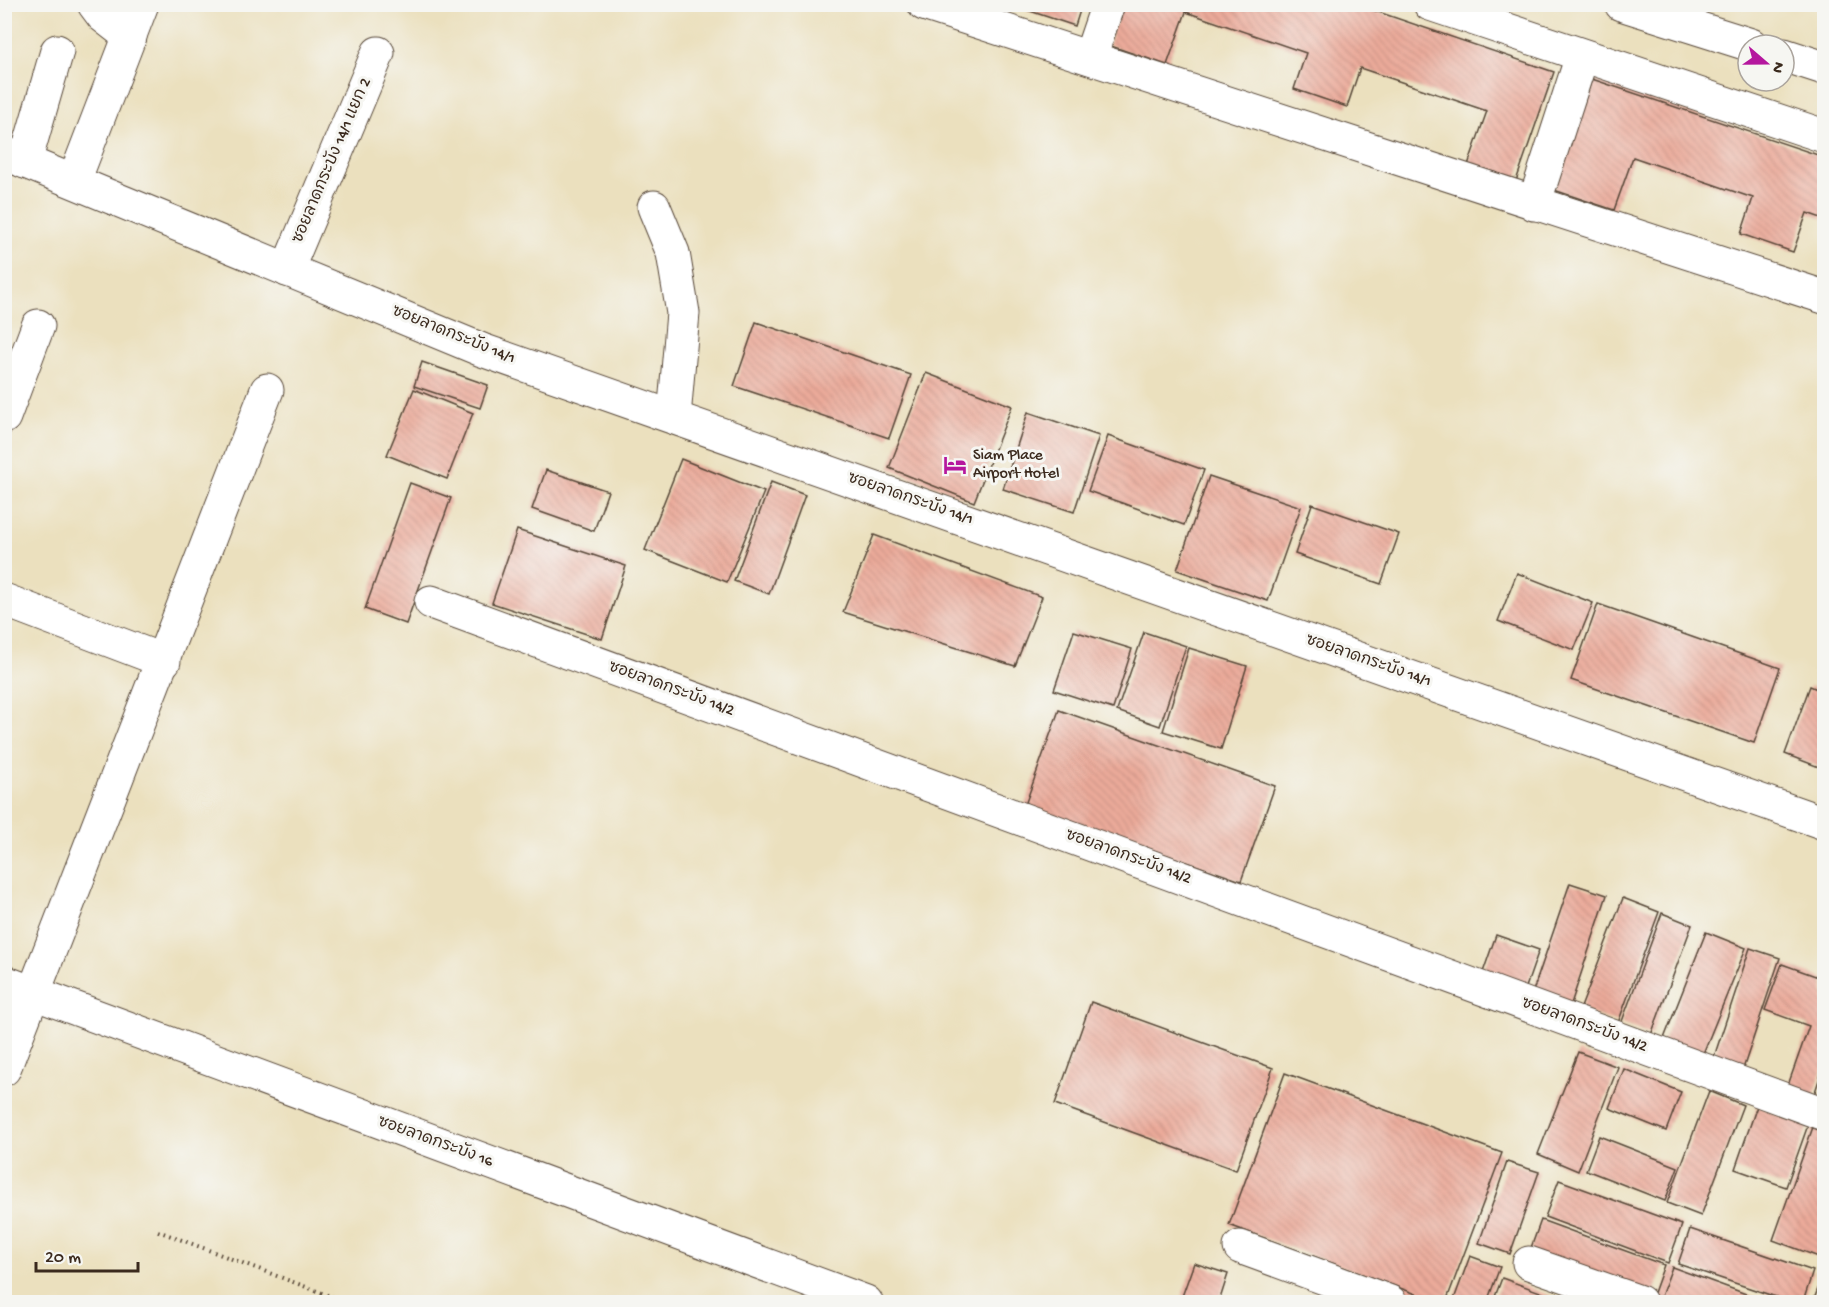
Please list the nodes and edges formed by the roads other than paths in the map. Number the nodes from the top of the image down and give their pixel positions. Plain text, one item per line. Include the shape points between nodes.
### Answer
1 (94, 4) edge
2 (142, 4) edge
3 (924, 4) edge
4 (1108, 4) edge
5 (1430, 4) edge
6 (1621, 4) edge
7 (130, 37) junction
8 (1736, 40) edge
9 (57, 51) dead end
10 (378, 53) dead end
11 (1582, 56) junction
12 (1090, 57) junction
13 (1796, 59) edge
14 (1824, 68) edge
15 (1824, 136) edge
16 (15, 157) edge
17 (74, 181) junction
18 (1534, 204) junction
19 (654, 207) dead end
20 (287, 270) junction
21 (1824, 297) edge
22 (38, 326) dead end
23 (13, 367) edge
24 (267, 390) dead end
25 (4, 417) edge
26 (674, 417) junction
27 (4, 600) edge
28 (431, 602) dead end
29 (164, 661) junction
30 (1824, 824) edge
31 (19, 988) edge
32 (4, 1069) edge
33 (1824, 1114) edge
34 (1240, 1247) dead end
35 (1529, 1263) dead end
36 (866, 1302) edge
37 (1390, 1302) edge
38 (1640, 1302) edge

1 - 7 street
2 - 7 street
3 - 12 street
4 - 12 street
5 - 11 street
6 - 8 street
7 - 17 street
9 - 16 street
10 - 20 street, ซอยลาดกระบัง 14/1 แยก 2
11 - 15 street
11 - 18 street
12 - 18 street
13 - 14 street
16 - 17 street, ซอยลาดกระบัง 14/1
17 - 20 street, ซอยลาดกระบัง 14/1
18 - 21 street
19 - 26 street via 674,253 683,313
20 - 26 street, ซอยลาดกระบัง 14/1 via 483,350
22 - 23 street
23 - 25 street
24 - 29 street
26 - 30 street, ซอยลาดกระบัง 14/1
27 - 29 street
28 - 33 street, ซอยลาดกระบัง 14/2
29 - 31 street
31 - 32 street
31 - 36 street, ซอยลาดกระบัง 16
34 - 37 street
35 - 38 street

